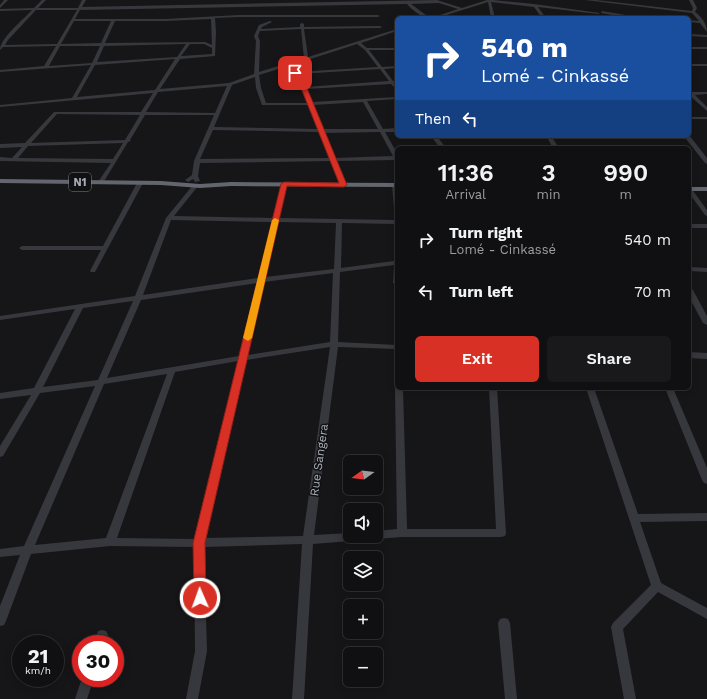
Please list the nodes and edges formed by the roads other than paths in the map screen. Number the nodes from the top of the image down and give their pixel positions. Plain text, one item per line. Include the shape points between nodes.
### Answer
1 (6, 0) edge
2 (44, 0) edge
3 (84, 0) edge
4 (214, 0) edge
5 (295, 0) edge
6 (433, 0) edge
7 (490, 0) edge
8 (587, 0) edge
9 (690, 0) edge
10 (408, 1) edge
11 (608, 1) edge
12 (438, 2) junction
13 (377, 3) junction
14 (292, 4) junction
15 (534, 5) junction
16 (0, 6) edge
17 (217, 7) junction
18 (36, 9) junction
19 (79, 9) junction
20 (462, 9) junction
21 (600, 12) junction
22 (636, 12) dead end
23 (693, 12) junction
24 (299, 15) junction
25 (378, 16) junction
26 (426, 16) edge
27 (439, 16) edge
28 (493, 16) edge
29 (542, 16) edge
30 (597, 16) edge
31 (625, 16) edge
32 (636, 16) edge
33 (213, 18) junction
34 (114, 19) junction
35 (73, 20) junction
36 (270, 22) dead end
37 (691, 22) edge
38 (704, 25) edge
39 (380, 27) junction
40 (303, 28) junction
41 (260, 30) junction
42 (395, 31) edge
43 (707, 31) edge
44 (390, 32) junction
45 (691, 35) edge
46 (378, 36) junction
47 (395, 36) edge
48 (707, 36) edge
49 (357, 42) junction
50 (188, 44) junction
51 (59, 45) junction
52 (102, 45) junction
53 (213, 46) junction
54 (1, 47) edge
55 (691, 48) edge
56 (707, 48) edge
57 (366, 49) junction
58 (395, 49) edge
59 (177, 58) junction
60 (306, 58) junction
61 (94, 64) junction
62 (289, 64) junction
63 (691, 65) edge
64 (707, 65) edge
65 (46, 68) junction
66 (380, 68) junction
67 (395, 68) edge
68 (0, 71) edge
69 (295, 73) junction
70 (255, 75) junction
71 (394, 82) edge
72 (230, 84) junction
73 (304, 88) junction
74 (155, 91) junction
75 (691, 93) edge
76 (707, 93) edge
77 (691, 95) edge
78 (395, 98) edge
79 (74, 99) junction
80 (364, 100) junction
81 (310, 104) junction
82 (0, 106) edge
83 (707, 110) edge
84 (142, 114) junction
85 (217, 114) junction
86 (691, 118) edge
87 (707, 118) edge
88 (213, 128) junction
89 (395, 130) edge
90 (322, 131) junction
91 (381, 131) junction
92 (435, 138) edge
93 (688, 138) edge
94 (128, 141) junction
95 (26, 145) junction
96 (0, 146) edge
97 (441, 146) edge
98 (395, 155) edge
99 (395, 158) edge
100 (0, 159) edge
101 (13, 160) junction
102 (333, 160) junction
103 (115, 161) junction
104 (197, 161) junction
105 (707, 162) edge
106 (0, 181) edge
107 (101, 182) junction
108 (140, 183) junction
109 (191, 184) junction
110 (284, 184) junction
111 (344, 185) junction
112 (395, 185) edge
113 (691, 189) edge
114 (707, 189) edge
115 (691, 192) edge
116 (707, 214) edge
117 (169, 218) junction
118 (276, 220) junction
119 (339, 220) junction
120 (395, 220) edge
121 (691, 226) edge
122 (707, 226) edge
123 (22, 248) dead end
124 (106, 248) junction
125 (395, 263) edge
126 (691, 269) edge
127 (707, 270) edge
128 (93, 271) dead end
129 (337, 271) junction
130 (261, 280) junction
131 (691, 294) edge
132 (138, 298) junction
133 (80, 306) junction
134 (0, 318) edge
135 (707, 323) edge
136 (334, 344) junction
137 (395, 347) edge
138 (691, 355) edge
139 (707, 356) edge
140 (243, 358) junction
141 (172, 370) junction
142 (102, 382) junction
143 (37, 390) junction
144 (399, 390) edge
145 (493, 390) edge
146 (591, 390) edge
147 (670, 390) edge
148 (0, 396) edge
149 (0, 454) edge
150 (707, 480) edge
151 (707, 517) edge
152 (635, 518) junction
153 (402, 533) junction
154 (383, 534) edge
155 (343, 537) edge
156 (308, 540) junction
157 (110, 542) junction
158 (199, 543) junction
159 (27, 551) junction
160 (0, 554) edge
161 (657, 586) junction
162 (707, 614) edge
163 (0, 621) edge
164 (504, 624) dead end
165 (85, 687) edge
166 (81, 699) edge
167 (192, 699) edge
168 (298, 699) edge
169 (511, 699) edge
170 (630, 699) edge

1 - 16 street
2 - 18 street
3 - 19 street
4 - 17 street
5 - 14 street
6 - 12 street
7 - 15 street
7 - 20 street
7 - 28 street
8 - 11 street
9 - 23 street via 695,8
10 - 12 street
10 - 13 street
10 - 26 street
11 - 21 street
11 - 23 street
12 - 20 street
13 - 14 street
13 - 25 street
14 - 17 street
14 - 24 street
15 - 21 street
15 - 29 street
16 - 18 street
17 - 19 street
18 - 19 street
18 - 54 street
19 - 35 street
20 - 27 street
21 - 30 street
21 - 31 street
22 - 32 street
23 - 38 street
24 - 25 street
24 - 33 street
24 - 40 street
25 - 39 street via 382,22
33 - 34 street
33 - 53 street
34 - 35 street
34 - 52 street
35 - 51 street
36 - 41 street via 260,26
37 - 38 street
38 - 43 street
39 - 40 street
39 - 44 street
40 - 41 street
40 - 60 street
41 - 70 street via 256,36 258,41
42 - 44 street
44 - 46 street
45 - 48 street
46 - 47 street
46 - 49 street
49 - 57 street
49 - 60 street
50 - 52 street
50 - 53 street via 205,43
50 - 59 street
51 - 52 street
51 - 54 street
51 - 65 street
52 - 61 street
53 - 59 street via 214,55
55 - 56 street
57 - 58 street
57 - 66 street
59 - 61 street
59 - 74 street
60 - 62 street
61 - 65 street
61 - 79 street
62 - 69 street
62 - 70 street
63 - 64 street
65 - 68 street
66 - 67 street
66 - 69 street
66 - 71 street
69 - 73 street
70 - 72 street
70 - 81 street via 264,104
71 - 73 street
72 - 74 street
72 - 85 street
73 - 81 street
74 - 79 street
74 - 84 street
75 - 76 street
77 - 83 street
78 - 80 street
79 - 82 street
80 - 81 street
80 - 91 street
81 - 90 street
84 - 85 street
84 - 94 street
84 - 95 street via 56,113
85 - 88 street
86 - 87 street
88 - 90 street
88 - 104 street
89 - 91 street
90 - 91 street
90 - 102 street
91 - 98 street
92 - 97 street
93 - 105 street
94 - 95 street
94 - 103 street
95 - 96 street
95 - 101 street
99 - 102 street
100 - 101 street
101 - 103 street
102 - 104 street
102 - 111 street
103 - 107 street
104 - 109 street
106 - 107 highway, N1
107 - 108 highway, N1
108 - 109 highway, N1
108 - 124 street
109 - 110 highway, N1
109 - 117 street
110 - 111 highway, N1
110 - 118 street
111 - 112 highway, N1
113 - 114 highway
115 - 116 street
117 - 118 street
117 - 132 street
118 - 119 street
118 - 130 street
119 - 120 street
119 - 129 street, Rue Sangera
121 - 122 street
123 - 124 street
124 - 128 street
125 - 129 street
126 - 127 street
129 - 130 street
129 - 136 street, Rue Sangera
130 - 132 street
130 - 140 street
131 - 135 street
132 - 133 street
132 - 142 street
133 - 134 street
133 - 143 street
136 - 137 street
136 - 140 street
136 - 156 street, Rue Sangera
138 - 139 street
140 - 141 street
140 - 158 street
141 - 142 street
141 - 157 street
142 - 143 street
142 - 159 street
143 - 148 street
143 - 149 street
144 - 153 street
145 - 153 street via 501,533
146 - 152 street
147 - 150 street
151 - 152 street
152 - 161 street
153 - 154 street
155 - 156 street
156 - 158 street
156 - 168 street, Rue Sangera
157 - 158 street
157 - 159 street
158 - 167 street via 201,651
159 - 160 street
159 - 163 street
161 - 162 street
161 - 170 street via 617,628
164 - 169 street
165 - 166 street

